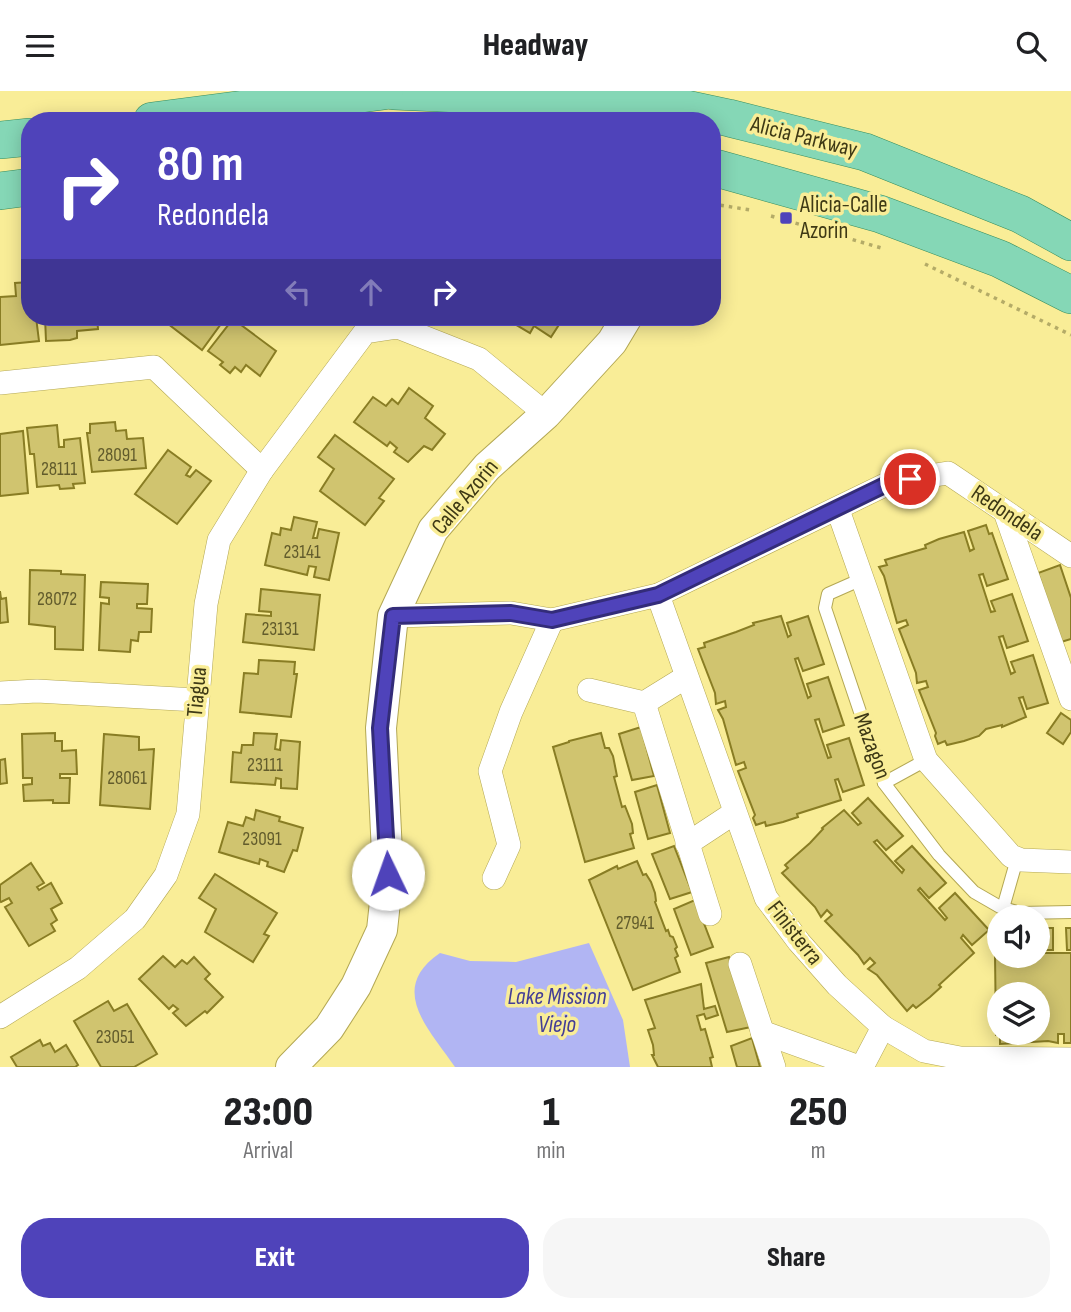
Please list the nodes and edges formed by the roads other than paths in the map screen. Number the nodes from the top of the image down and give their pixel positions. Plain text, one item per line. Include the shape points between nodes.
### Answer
1 (384, 91) edge
2 (394, 91) edge
3 (660, 105) edge
4 (702, 108) edge
5 (222, 112) edge
6 (721, 113) edge
7 (21, 138) edge
8 (0, 140) edge
9 (721, 170) edge
10 (21, 188) edge
11 (0, 191) edge
12 (1071, 242) edge
13 (1071, 295) edge
14 (622, 326) edge
15 (0, 383) edge
16 (546, 414) junction
17 (262, 470) junction
18 (838, 510) junction
19 (1004, 512) junction
20 (1071, 556) edge
21 (862, 579) junction
22 (658, 595) junction
23 (393, 616) junction
24 (552, 620) junction
25 (686, 677) junction
26 (589, 689) dead end
27 (0, 693) edge
28 (196, 699) junction
29 (1071, 699) edge
30 (644, 703) junction
31 (926, 760) junction
32 (884, 783) junction
33 (734, 813) junction
34 (687, 844) junction
35 (1017, 859) junction
36 (1071, 862) edge
37 (494, 878) dead end
38 (998, 905) edge
39 (1004, 905) edge
40 (1050, 912) edge
41 (1071, 912) edge
42 (710, 914) dead end
43 (740, 964) dead end
44 (0, 1017) edge
45 (884, 1027) junction
46 (762, 1033) junction
47 (1071, 1059) edge
48 (1021, 1063) edge
49 (291, 1067) edge
50 (775, 1067) edge
51 (860, 1067) edge

1 - 5 main road
2 - 3 main road, Alicia Parkway
3 - 4 main road, Alicia Parkway
6 - 12 main road, Alicia Parkway via 864,152 1020,213
7 - 8 main road
9 - 13 main road via 880,214 1000,259
10 - 11 main road
14 - 16 street, Calle Azorin
15 - 17 street via 154,367
16 - 17 street, Tiagua via 479,359 398,327 365,332
16 - 23 street, Calle Azorin via 487,467 433,530
17 - 28 street, Tiagua via 219,540 206,604
18 - 19 street, Redondela via 891,482 948,473
18 - 21 street, Mazagon
18 - 22 street, Redondela
19 - 20 street, Redondela
19 - 29 street
21 - 31 street, Mazagon
21 - 32 lane, Mazagon via 828,594 825,608
22 - 24 street, Redondela
22 - 25 street, Finisterra
23 - 24 street, Redondela via 511,613
23 - 49 street, Calle Azorin via 380,728 388,874 382,930 356,986 329,1028
24 - 37 street via 490,771 509,845
25 - 30 street
25 - 33 street, Finisterra
26 - 30 street
27 - 28 street
28 - 44 street, Tiagua via 188,814 166,876 135,919 78,968
30 - 34 street
31 - 32 lane
31 - 35 street, Mazagon
32 - 38 lane, Mazagon via 965,883
33 - 34 street
33 - 45 street, Finisterra via 766,898 837,985
34 - 42 street
35 - 36 street
35 - 39 lane
40 - 41 lane, Mazagon
43 - 46 street
45 - 48 street, Finisterra via 924,1051
45 - 51 street
46 - 50 street
46 - 51 street
47 - 48 street, Finisterra

